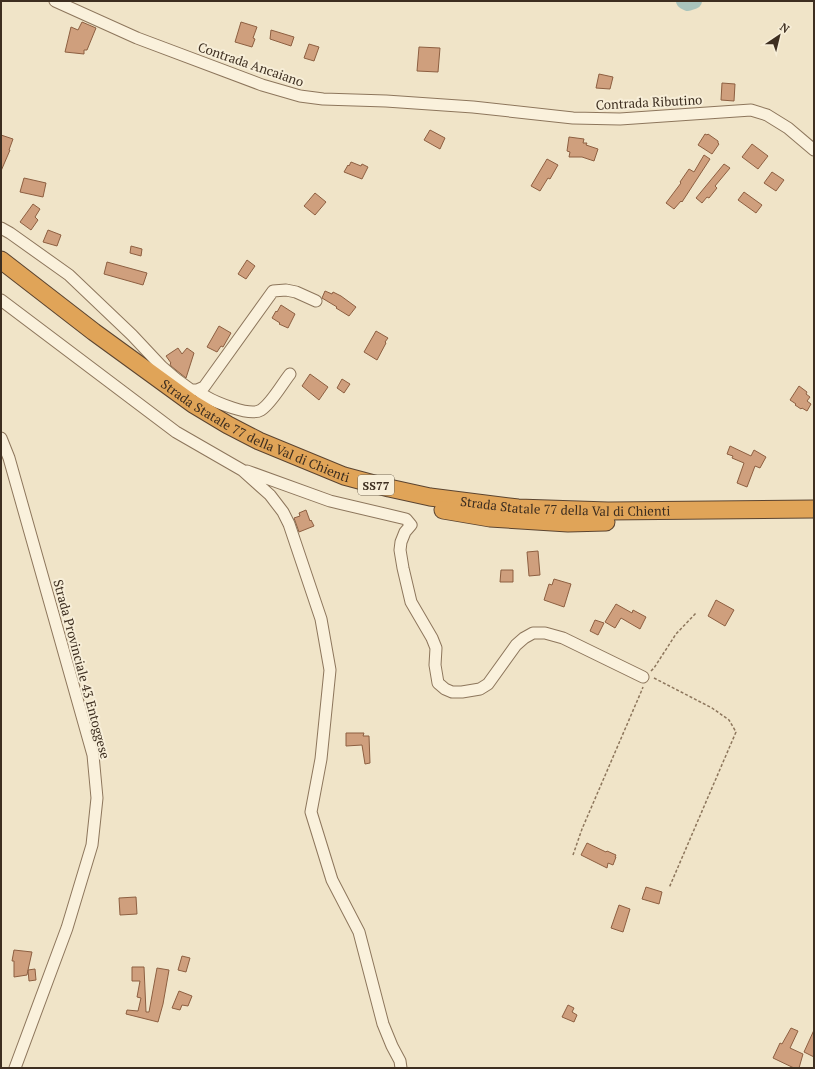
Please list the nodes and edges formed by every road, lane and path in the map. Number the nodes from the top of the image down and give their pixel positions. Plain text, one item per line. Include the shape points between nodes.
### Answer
1 (55, 1) edge
2 (473, 107) joint
3 (814, 150) edge
4 (1, 228) edge
5 (1, 260) edge
6 (1, 273) edge
7 (1, 300) edge
8 (316, 301) dead end
9 (290, 374) dead end
10 (197, 390) junction
11 (1, 438) edge
12 (242, 470) junction
13 (814, 509) edge
14 (814, 520) edge
15 (696, 612) dead end
16 (645, 676) junction
17 (573, 855) dead end
18 (669, 888) dead end
19 (15, 1068) edge
20 (401, 1068) edge

1 - 2 street, Contrada Ancaiano via 137,38 282,92 323,99
2 - 3 street, Contrada Ributino via 573,118 620,119 751,110 767,115 788,128
4 - 10 street via 68,275 162,367 191,390
5 - 13 highway, Strada Statale 77 della Val di Chienti / SS77 via 193,404 260,441 344,476 430,497 518,508 608,511
6 - 14 highway, Strada Statale 77 della Val di Chienti / SS77 via 88,341 188,412 256,450 344,488 395,501 490,518 568,523
7 - 12 street via 176,432
8 - 10 street via 296,292 273,291 204,387
9 - 10 street via 267,405 259,411 248,412 226,406
11 - 19 street, Strada Provinciale 43 Entoggese via 9,458 94,755 97,798 92,845 67,928
12 - 16 street via 330,501 406,519 411,525 401,542 403,568 411,602 436,648 438,684 445,689 462,692 480,689 488,684 516,645 533,633 545,633 562,638
12 - 20 street via 270,495 283,512 320,619 330,670 321,759 311,812 332,880 359,932 383,1024
15 - 16 path via 676,634 654,668
16 - 17 path via 642,692
16 - 18 path via 718,712 729,720 736,732

